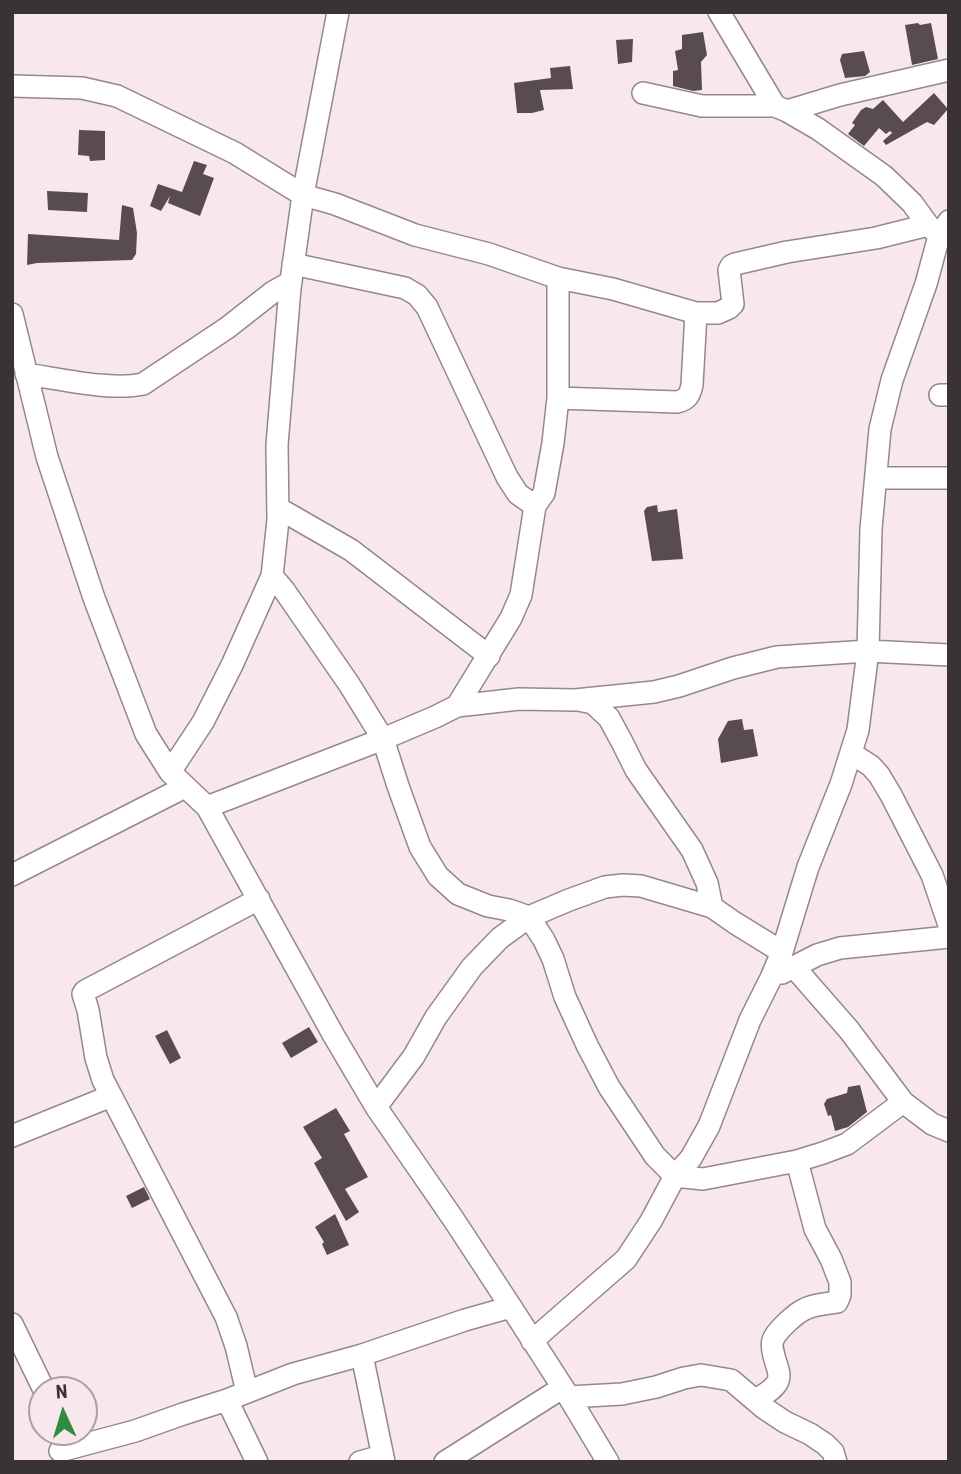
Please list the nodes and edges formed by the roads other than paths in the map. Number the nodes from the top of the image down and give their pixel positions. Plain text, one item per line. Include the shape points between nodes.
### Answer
1 (338, 12) edge
2 (719, 12) edge
3 (949, 70) edge
4 (12, 86) edge
5 (643, 93) dead end
6 (781, 109) junction
7 (303, 195) junction
8 (940, 237) edge
9 (292, 273) junction
10 (558, 278) junction
11 (696, 313) junction
12 (12, 314) edge
13 (26, 374) junction
14 (558, 398) junction
15 (876, 478) junction
16 (949, 478) edge
17 (535, 506) junction
18 (278, 508) junction
19 (272, 576) junction
20 (868, 651) junction
21 (945, 652) edge
22 (489, 656) junction
23 (576, 700) junction
24 (457, 706) junction
25 (383, 739) junction
26 (851, 753) junction
27 (177, 779) junction
28 (207, 807) junction
29 (12, 875) edge
30 (259, 899) junction
31 (712, 907) junction
32 (529, 917) junction
33 (949, 925) edge
34 (949, 937) edge
35 (788, 960) junction
36 (111, 1096) junction
37 (903, 1102) junction
38 (376, 1107) junction
39 (949, 1131) edge
40 (12, 1136) edge
41 (797, 1161) junction
42 (675, 1176) junction
43 (511, 1307) junction
44 (12, 1324) edge
45 (532, 1341) junction
46 (362, 1355) junction
47 (241, 1368) junction
48 (37, 1376) edge
49 (268, 1384) junction
50 (566, 1393) junction
51 (237, 1396) junction
52 (755, 1400) junction
53 (59, 1448) edge
54 (383, 1459) edge
55 (257, 1462) edge
56 (360, 1462) edge
57 (446, 1462) edge
58 (608, 1462) edge
59 (836, 1462) edge

1 - 7 street
2 - 6 street
3 - 6 street
4 - 7 street via 82,88 117,96 235,153
5 - 6 street via 702,106
6 - 8 street via 884,176
7 - 9 street
7 - 10 street
8 - 11 street via 876,238 735,264 729,274 733,304 718,313
8 - 15 street via 892,380 880,429
9 - 13 street via 227,328 143,384 113,386
9 - 17 street via 405,288 417,295 427,307 507,477 518,494
9 - 18 street via 277,445
10 - 11 street
10 - 14 street
11 - 14 street via 691,394 685,400
12 - 13 street
13 - 27 street via 47,457 94,598 146,734
14 - 17 street via 544,493
15 - 16 street
15 - 20 street
17 - 22 street via 521,595
18 - 19 street
18 - 22 street via 351,550
19 - 25 street
19 - 27 street
20 - 21 street
20 - 23 street via 777,657 654,692
20 - 26 street
22 - 24 street
23 - 24 street via 519,699
23 - 31 street via 593,703 608,718 636,770 692,850
24 - 25 street
25 - 28 street
25 - 32 street via 420,847 438,876 458,894
26 - 33 street via 871,766 891,796 932,875
26 - 35 street via 807,867
27 - 28 street
27 - 29 street
28 - 30 street
30 - 36 street via 83,993 96,1058
30 - 38 street
31 - 32 street via 623,885 593,891
31 - 35 street
32 - 38 street via 472,967
32 - 42 street via 544,940 565,997 609,1087 655,1156
34 - 35 street via 840,948
35 - 37 street
35 - 42 street via 771,978 750,1020 709,1126
36 - 40 street
36 - 47 street via 226,1317
37 - 39 street
37 - 41 street via 847,1143
38 - 43 street
41 - 42 street via 703,1179
41 - 52 street via 815,1230 840,1282 840,1295 837,1302 802,1310 774,1338 778,1379
42 - 45 street via 626,1259
43 - 45 street
43 - 46 street
44 - 48 street
45 - 50 street
46 - 49 street
46 - 54 street
47 - 49 street
47 - 51 street
49 - 51 street
50 - 52 street via 622,1394 701,1375 731,1380
50 - 57 street
50 - 58 street
51 - 53 street via 135,1431
51 - 55 street
52 - 59 street via 825,1444
54 - 56 street

